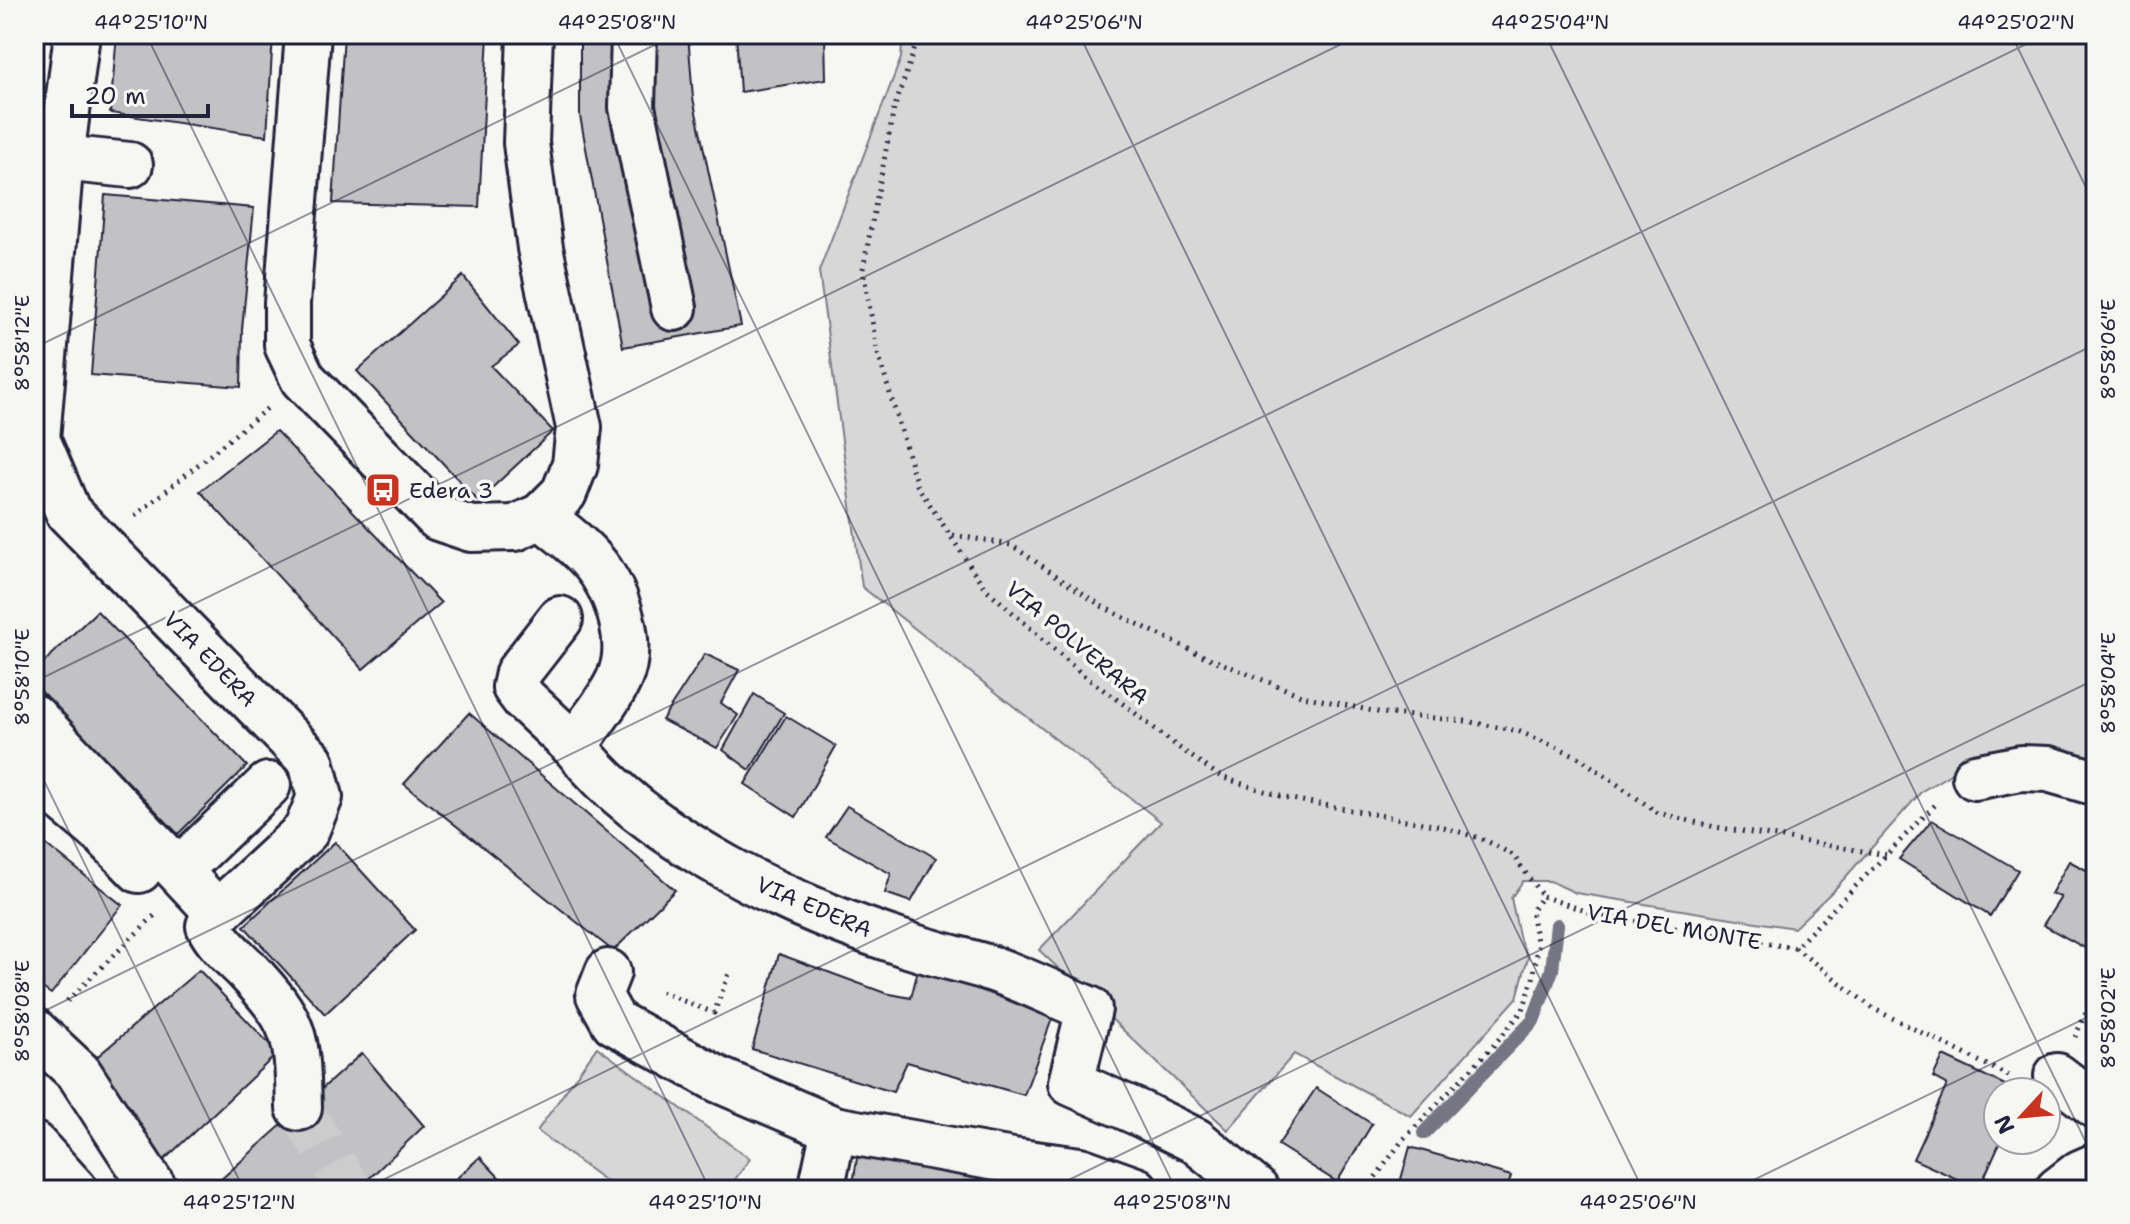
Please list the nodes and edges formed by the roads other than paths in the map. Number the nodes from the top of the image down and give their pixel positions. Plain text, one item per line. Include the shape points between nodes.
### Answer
1 (77, 34) edge
2 (308, 34) edge
3 (530, 34) edge
4 (634, 34) edge
5 (61, 158) junction
6 (130, 165) dead end
7 (674, 308) dead end
8 (541, 516) junction
9 (560, 619) dead end
10 (34, 717) edge
11 (575, 747) junction
12 (34, 776) edge
13 (1975, 777) road end
14 (2096, 783) edge
15 (268, 785) dead end
16 (179, 870) junction
17 (214, 920) junction
18 (608, 972) road end
19 (47, 1019) edge
20 (2062, 1090) edge
21 (2096, 1106) edge
22 (299, 1108) tunnel mouth
23 (834, 1129) junction
24 (34, 1145) edge
25 (2096, 1166) edge
26 (75, 1190) edge
27 (155, 1190) edge
28 (821, 1190) edge
29 (1136, 1190) edge
30 (1256, 1190) edge
31 (2058, 1190) edge

1 - 5 street, VIA EDERA
2 - 8 street via 287,303 287,345 303,379 438,518 493,530 515,528
3 - 8 street via 526,143 540,248 579,427 575,465 564,493
4 - 7 street via 632,107
5 - 6 street
5 - 17 street, VIA EDERA via 37,439 68,512 311,761 320,797 306,831
8 - 11 street via 600,572 620,611 626,645 621,676
9 - 11 street, VIA EDERA via 518,673 515,687
10 - 16 street
11 - 30 street, VIA EDERA via 638,811 787,900 906,945 995,969 1089,1009 1071,1083 1196,1141
12 - 17 street via 104,834 186,919
13 - 14 street via 2048,769
15 - 16 street
16 - 17 street
17 - 22 street via 217,938 288,1018 297,1049
18 - 23 street via 599,995 614,1022 719,1080
19 - 27 street
20 - 21 street
23 - 28 street
23 - 29 street via 1080,1170
24 - 26 street
25 - 31 street

